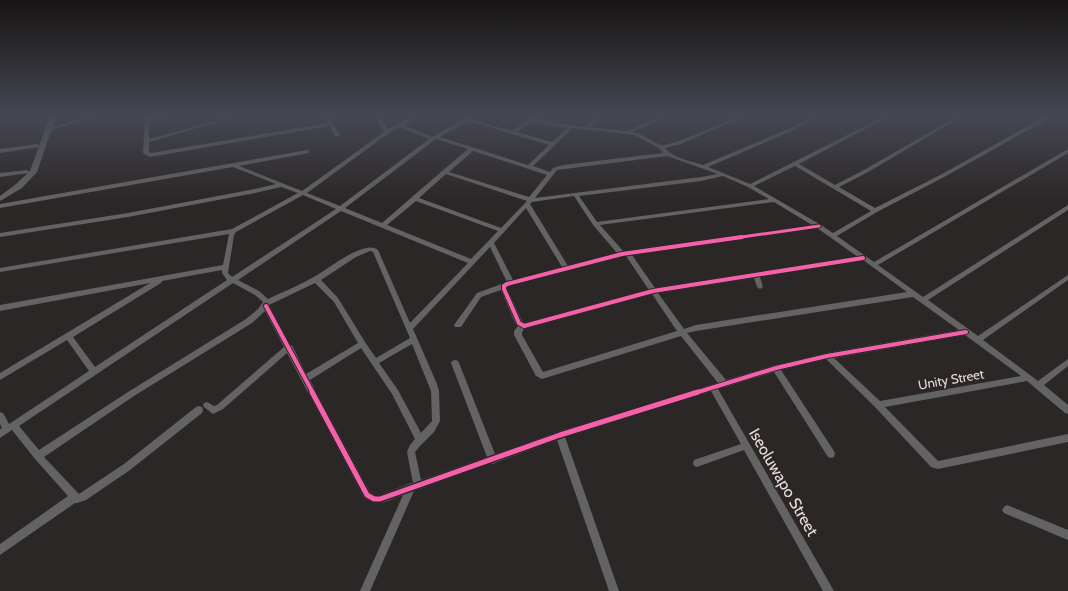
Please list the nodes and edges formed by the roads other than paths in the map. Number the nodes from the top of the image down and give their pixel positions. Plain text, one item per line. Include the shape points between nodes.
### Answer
1 (43, 144) edge
2 (146, 144) edge
3 (217, 144) edge
4 (371, 144) edge
5 (427, 144) edge
6 (453, 144) edge
7 (552, 144) edge
8 (655, 144) edge
9 (676, 144) edge
10 (758, 144) edge
11 (835, 144) edge
12 (913, 144) edge
13 (999, 144) edge
14 (37, 146) joint
15 (661, 147) junction
16 (472, 149) junction
17 (0, 150) edge
18 (1068, 151) edge
19 (307, 152) dead end
20 (669, 154) junction
21 (796, 164) junction
22 (233, 165) junction
23 (529, 167) junction
24 (704, 167) junction
25 (27, 172) junction
26 (444, 172) junction
27 (551, 174) junction
28 (722, 174) junction
29 (0, 175) edge
30 (280, 185) junction
31 (750, 186) junction
32 (835, 187) junction
33 (572, 193) junction
34 (301, 194) junction
35 (0, 195) edge
36 (414, 198) junction
37 (0, 199) edge
38 (775, 200) junction
39 (529, 202) junction
40 (0, 206) edge
41 (1068, 207) edge
42 (340, 209) junction
43 (875, 211) junction
44 (385, 224) dead end
45 (595, 224) junction
46 (819, 226) junction
47 (502, 230) junction
48 (234, 231) junction
49 (0, 235) edge
50 (833, 236) junction
51 (490, 243) junction
52 (625, 254) junction
53 (863, 258) junction
54 (472, 262) junction
55 (873, 265) junction
56 (226, 267) junction
57 (566, 268) junction
58 (0, 270) edge
59 (756, 274) junction
60 (1068, 277) edge
61 (162, 279) junction
62 (316, 279) junction
63 (232, 280) junction
64 (511, 283) junction
65 (504, 286) junction
66 (760, 287) dead end
67 (653, 291) junction
68 (913, 294) junction
69 (922, 300) junction
70 (267, 304) junction
71 (0, 308) edge
72 (458, 325) dead end
73 (522, 326) junction
74 (410, 328) junction
75 (682, 332) junction
76 (966, 332) junction
77 (68, 336) junction
78 (413, 340) junction
79 (978, 340) junction
80 (362, 344) junction
81 (289, 347) junction
82 (827, 356) junction
83 (375, 362) junction
84 (1068, 362) edge
85 (455, 363) dead end
86 (776, 368) junction
87 (94, 371) junction
88 (0, 377) edge
89 (1028, 378) junction
90 (305, 379) junction
91 (724, 384) junction
92 (1038, 385) junction
93 (713, 388) junction
94 (878, 405) junction
95 (1068, 410) edge
96 (0, 416) edge
97 (7, 429) edge
98 (560, 435) junction
99 (1068, 438) edge
100 (420, 439) junction
101 (745, 446) junction
102 (831, 454) dead end
103 (38, 456) junction
104 (493, 460) junction
105 (697, 463) dead end
106 (415, 486) junction
107 (75, 497) junction
108 (1007, 510) dead end
109 (1068, 535) edge
110 (0, 550) edge
111 (365, 591) edge
112 (614, 591) edge
113 (829, 591) edge

1 - 37 main road via 33,172
2 - 3 street via 146,153 150,155
4 - 34 street
5 - 42 street
6 - 16 street
7 - 23 street
8 - 15 street
9 - 15 street
10 - 24 street
11 - 21 street
12 - 32 street
13 - 43 street
14 - 17 street
14 - 25 main road
15 - 20 street
16 - 23 street
16 - 26 street
18 - 55 street
19 - 22 street
20 - 24 street
20 - 27 street via 562,167
21 - 31 street
21 - 32 street
22 - 30 street
22 - 40 street
23 - 27 street
24 - 28 street
25 - 29 street
25 - 35 main road
26 - 36 street
26 - 39 street
27 - 39 street
28 - 31 street
28 - 33 street via 706,179
30 - 34 street
30 - 49 street via 128,215
31 - 38 street
32 - 43 street
33 - 39 street
33 - 45 street
34 - 42 street
34 - 48 street
36 - 44 street
36 - 47 street
38 - 45 street
38 - 46 street
39 - 47 street
39 - 57 street
41 - 69 street
42 - 54 street
42 - 63 street
43 - 50 street
45 - 52 street
46 - 50 street
46 - 52 street
47 - 51 street
48 - 56 street via 231,235
48 - 58 street
50 - 53 street
51 - 54 street
51 - 64 street
52 - 57 street
52 - 67 street
53 - 55 street
53 - 59 street
54 - 74 street
55 - 68 street
56 - 61 street
56 - 63 street via 226,273
57 - 64 street
59 - 66 street
59 - 67 street
60 - 79 street
61 - 71 street
61 - 77 street
62 - 70 street
62 - 74 street via 373,248
62 - 80 street via 336,300
63 - 70 street via 257,293
63 - 87 street
64 - 65 street
65 - 72 street via 480,294
65 - 73 street
67 - 73 street
67 - 75 street
68 - 69 street
68 - 75 street via 766,316
69 - 76 street
70 - 81 street
70 - 103 street via 249,321
73 - 75 street via 518,335 542,376
74 - 78 street
75 - 91 street
76 - 79 street
76 - 82 street
77 - 87 street
77 - 88 street
78 - 83 street
78 - 100 street via 435,391 435,425
79 - 89 street
80 - 83 street
80 - 90 street
81 - 90 street
81 - 107 street via 220,407 213,410 203,408 127,467 82,497
82 - 86 street
82 - 94 street
83 - 100 street via 395,392
84 - 92 street
85 - 104 street
86 - 91 street
86 - 102 street
87 - 97 street
89 - 92 street
89 - 94 street, Unity Street
90 - 106 street via 368,494 374,500
91 - 93 street
92 - 95 street
93 - 98 street
93 - 101 street, Iseoluwapo Street
94 - 99 street via 934,464 938,465
96 - 97 street
97 - 103 street
98 - 104 street
98 - 112 street
100 - 106 street via 411,452
101 - 105 street
101 - 113 street, Iseoluwapo Street
103 - 107 street
104 - 106 street
106 - 111 street
107 - 110 street
108 - 109 street

